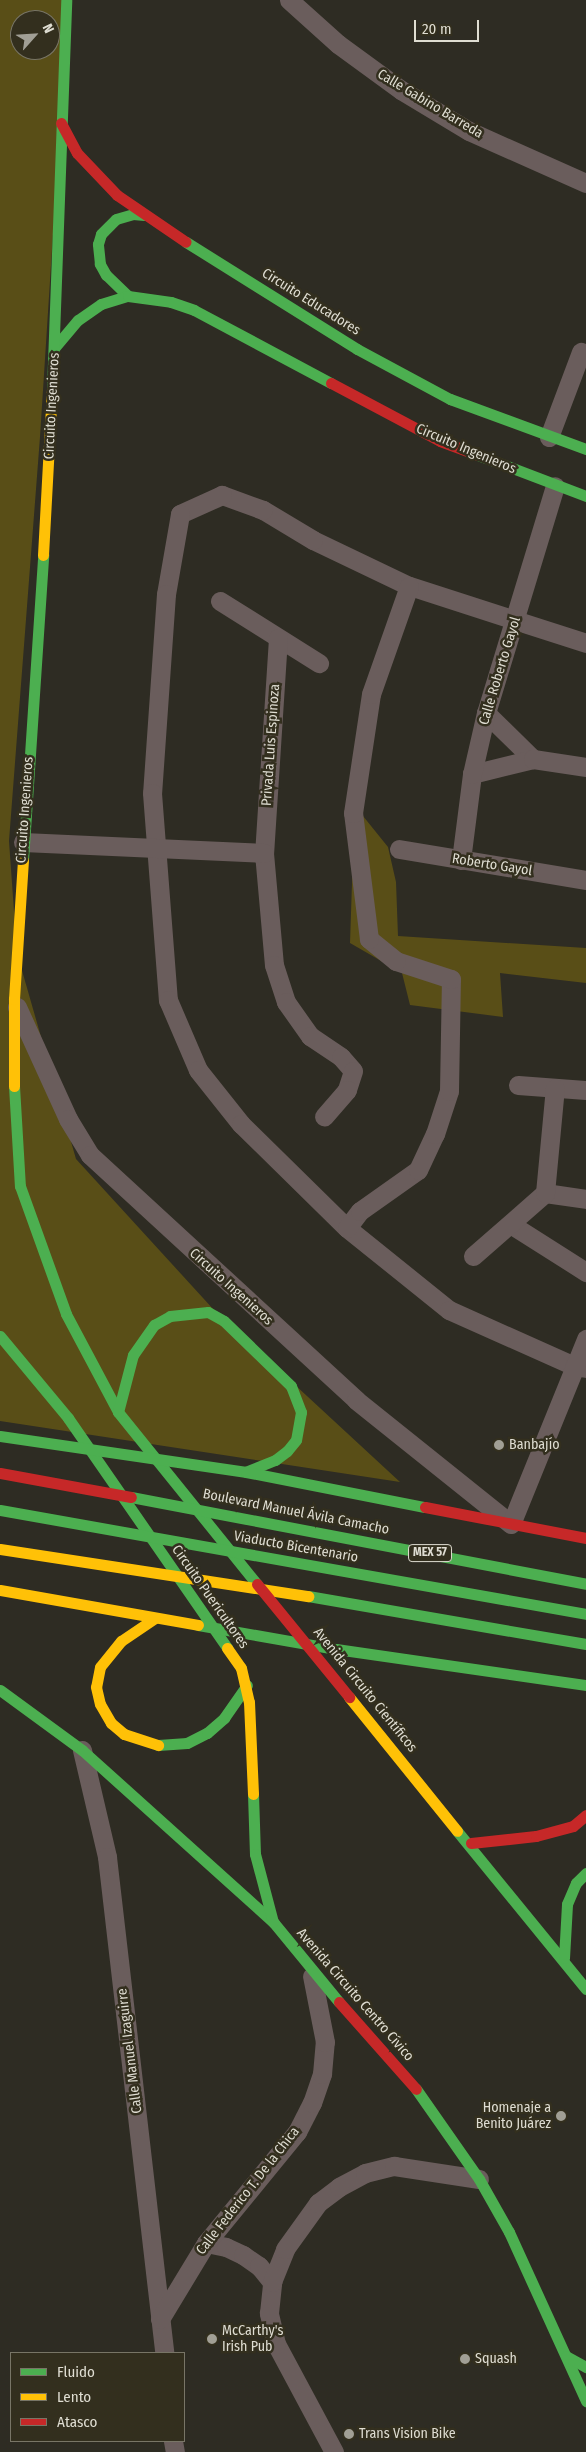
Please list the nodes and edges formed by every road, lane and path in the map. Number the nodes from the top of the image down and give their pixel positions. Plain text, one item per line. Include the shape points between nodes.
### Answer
1 (66, 0) edge
2 (289, 0) edge
3 (61, 123) junction
4 (586, 183) edge
5 (144, 215) junction
6 (128, 296) junction
7 (55, 347) junction
8 (581, 352) dead end
9 (549, 437) junction
10 (586, 449) edge
11 (554, 486) junction
12 (586, 496) edge
13 (409, 586) junction
14 (220, 601) dead end
15 (516, 622) junction
16 (278, 638) junction
17 (586, 643) edge
18 (319, 663) dead end
19 (486, 713) junction
20 (533, 759) junction
21 (586, 767) edge
22 (472, 774) junction
23 (23, 842) junction
24 (155, 847) junction
25 (398, 849) dead end
26 (264, 853) junction
27 (461, 860) junction
28 (586, 880) edge
29 (14, 999) junction
30 (518, 1085) dead end
31 (555, 1088) junction
32 (586, 1090) edge
33 (324, 1116) dead end
34 (545, 1192) junction
35 (586, 1199) edge
36 (512, 1225) junction
37 (347, 1228) junction
38 (473, 1256) dead end
39 (586, 1272) edge
40 (0, 1336) edge
41 (586, 1339) edge
42 (580, 1367) edge
43 (118, 1412) junction
44 (0, 1436) edge
45 (246, 1472) junction
46 (0, 1474) edge
47 (0, 1510) edge
48 (511, 1524) junction
49 (586, 1538) edge
50 (0, 1549) edge
51 (586, 1584) edge
52 (0, 1590) edge
53 (586, 1614) edge
54 (154, 1618) junction
55 (586, 1644) edge
56 (247, 1685) junction
57 (586, 1685) edge
58 (0, 1690) edge
59 (82, 1750) junction
60 (586, 1815) edge
61 (470, 1843) junction
62 (586, 1873) edge
63 (274, 1923) junction
64 (564, 1958) junction
65 (310, 1970) junction
66 (586, 1989) edge
67 (479, 2179) junction
68 (206, 2243) junction
69 (272, 2282) junction
70 (160, 2319) junction
71 (164, 2352) edge
72 (566, 2356) junction
73 (586, 2368) edge
74 (586, 2401) edge
75 (334, 2452) edge

1 - 3 main road
2 - 4 street, Calle Gabino Barreda via 338,44 401,90 469,131
3 - 5 main road, Circuito Educadores via 78,153 98,176
3 - 7 main road
5 - 6 main road via 133,214 116,219 101,234 98,244 103,270
5 - 9 main road, Circuito Educadores via 366,353 450,399
6 - 7 main road, Circuito Ingenieros via 101,304 78,320
6 - 11 main road, Circuito Ingenieros via 152,298 194,310 440,441
7 - 23 main road, Circuito Ingenieros
8 - 9 street
9 - 10 main road, Circuito Educadores
11 - 12 main road, Circuito Ingenieros
11 - 15 street, Calle Roberto Gayol
13 - 15 street
13 - 24 street via 313,540 263,510 222,495 180,514 166,594 152,793
13 - 37 street via 371,694 352,813 369,939 396,961 451,979 449,1092 418,1170 360,1211
14 - 16 street
15 - 17 street
15 - 19 street, Calle Roberto Gayol
16 - 18 street
16 - 26 street, Privada Luis Espinoza
19 - 20 street
19 - 22 street, Calle Roberto Gayol
20 - 21 street
20 - 22 street
22 - 27 street, Calle Roberto Gayol
23 - 24 street
23 - 29 main road, Circuito Ingenieros
24 - 26 street
24 - 37 street via 168,1000 198,1070 241,1124
25 - 27 street, Roberto Gayol
26 - 33 street, Privada Luis Espinoza via 274,964 286,1002 310,1036 341,1057 353,1071 347,1090
27 - 28 street, Roberto Gayol
29 - 43 main road, Circuito Ingenieros via 13,1076 20,1186 66,1314
29 - 48 street, Circuito Ingenieros via 68,1119 90,1155 356,1400
30 - 31 street
31 - 32 street
31 - 34 street
34 - 35 street
34 - 36 street
36 - 38 street
36 - 39 street
37 - 42 street via 449,1310
40 - 56 main road, Circuito Puericultores via 68,1418 241,1668
41 - 42 street
42 - 48 street
43 - 45 main road via 133,1354 154,1325 170,1316 208,1312 224,1321 291,1386 301,1412 296,1440 287,1451 275,1460
43 - 61 main road, Avenida Circuito Científicos
44 - 45 main road, Boulevard Manuel Ávila Camacho
45 - 48 main road, Boulevard Manuel Ávila Camacho
46 - 51 main road, Boulevard Manuel Ávila Camacho / MEX 57 via 274,1522
47 - 53 main road, Viaducto Bicentenario
48 - 49 main road, Boulevard Manuel Ávila Camacho
50 - 55 main road via 308,1596
52 - 54 main road
54 - 56 main road via 121,1641 100,1667 96,1687 100,1704 111,1723 124,1734 163,1746 187,1743 207,1733 224,1718
54 - 57 main road via 336,1649
56 - 63 main road, Circuito Puericultores via 255,1854
58 - 59 main road, Avenida Circuito Centro Cívico
59 - 63 main road, Avenida Circuito Centro Cívico
59 - 70 street, Calle Manuel Izaguirre via 107,1857
60 - 61 main road via 573,1826 536,1836
61 - 64 main road, Avenida Circuito Científicos
62 - 64 main road via 576,1883 568,1904
63 - 65 main road, Avenida Circuito Centro Cívico
64 - 66 main road, Avenida Circuito Científicos
65 - 67 main road, Avenida Circuito Centro Cívico via 419,2093
65 - 68 street, Calle Federico T. De la Chica via 325,2042 322,2074 312,2103 297,2132
67 - 69 street via 394,2166 365,2173 332,2192 299,2225
67 - 72 main road, Avenida Circuito Centro Cívico via 509,2232
68 - 69 street via 243,2254
68 - 70 street, Calle Federico T. De la Chica
69 - 75 street via 269,2312 276,2344
70 - 71 street, Calle Manuel Izaguirre
72 - 73 main road
72 - 74 main road, Avenida Circuito Centro Cívico

